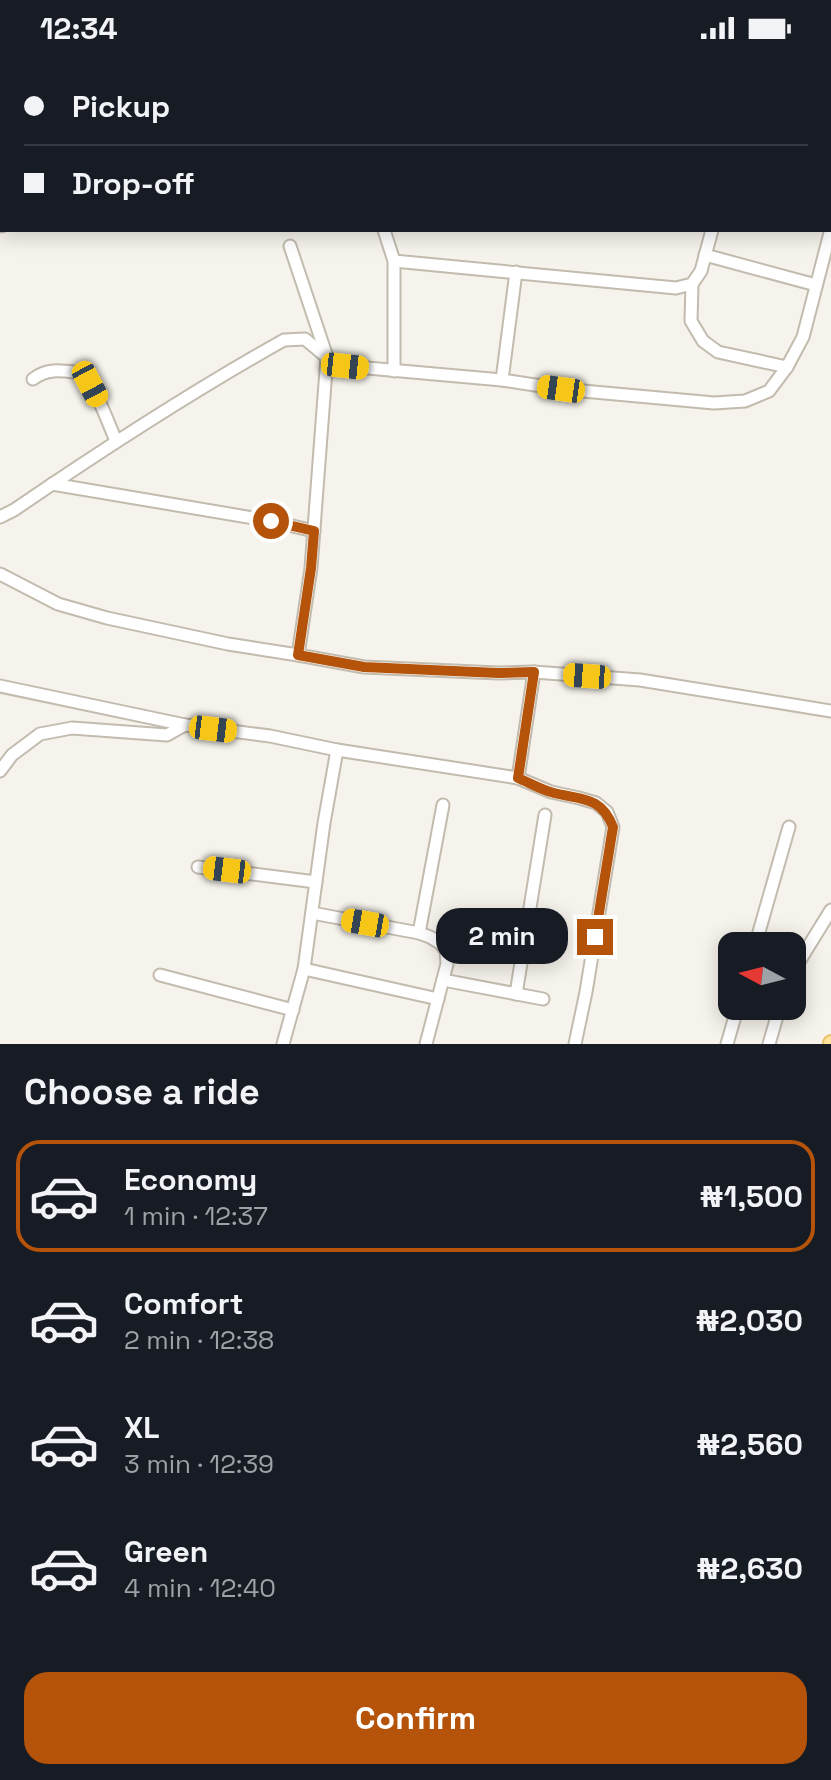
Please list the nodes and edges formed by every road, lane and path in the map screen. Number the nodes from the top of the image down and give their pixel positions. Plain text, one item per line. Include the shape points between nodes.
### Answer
1 (385, 232) edge
2 (711, 232) edge
3 (830, 232) edge
4 (290, 246) dead end
5 (705, 255) junction
6 (394, 261) junction
7 (516, 272) junction
8 (692, 284) junction
9 (816, 285) junction
10 (327, 357) junction
11 (787, 367) junction
12 (394, 371) junction
13 (33, 379) dead end
14 (502, 380) junction
15 (116, 441) junction
16 (52, 484) junction
17 (0, 517) edge
18 (314, 531) junction
19 (0, 574) edge
20 (298, 655) junction
21 (534, 672) junction
22 (0, 686) edge
23 (831, 711) edge
24 (185, 725) junction
25 (337, 750) junction
26 (0, 771) edge
27 (518, 778) junction
28 (443, 805) dead end
29 (545, 815) dead end
30 (789, 827) dead end
31 (198, 867) dead end
32 (316, 882) junction
33 (831, 910) edge
34 (312, 913) junction
35 (759, 932) edge
36 (419, 933) junction
37 (806, 950) edge
38 (304, 969) junction
39 (160, 975) dead end
40 (443, 980) junction
41 (516, 994) junction
42 (438, 999) junction
43 (543, 999) dead end
44 (293, 1010) junction
45 (734, 1020) edge
46 (776, 1020) edge
47 (283, 1044) edge
48 (426, 1044) edge
49 (575, 1044) edge
50 (727, 1044) edge
51 (769, 1044) edge

1 - 6 street
2 - 5 street
3 - 9 street
4 - 10 street
5 - 8 street
5 - 9 street
6 - 7 street
6 - 12 street
7 - 8 street via 676,288
7 - 14 street
8 - 11 street via 691,321 703,341 718,352
9 - 11 street via 803,337
10 - 12 street via 335,364
10 - 15 street via 305,339 284,340
10 - 18 street
11 - 14 street via 769,391 745,401 714,403
12 - 14 street
13 - 15 street via 42,372 81,373
15 - 16 street
16 - 17 street
16 - 18 street
18 - 20 street
19 - 20 street via 58,604 107,618
20 - 21 street via 364,667
21 - 23 street via 640,680
21 - 27 street
22 - 24 street
24 - 25 street
24 - 26 street via 167,735 72,728 40,734
25 - 27 street
25 - 32 street
27 - 49 street via 596,803 613,827
28 - 36 street
29 - 41 street
30 - 35 street
31 - 32 street
32 - 34 street
33 - 37 street
34 - 36 street
34 - 38 street
36 - 40 street via 446,951
38 - 42 street
38 - 44 street
39 - 44 street
40 - 41 street
40 - 42 street
41 - 43 street
42 - 48 street
44 - 47 street
45 - 50 street
46 - 51 street

